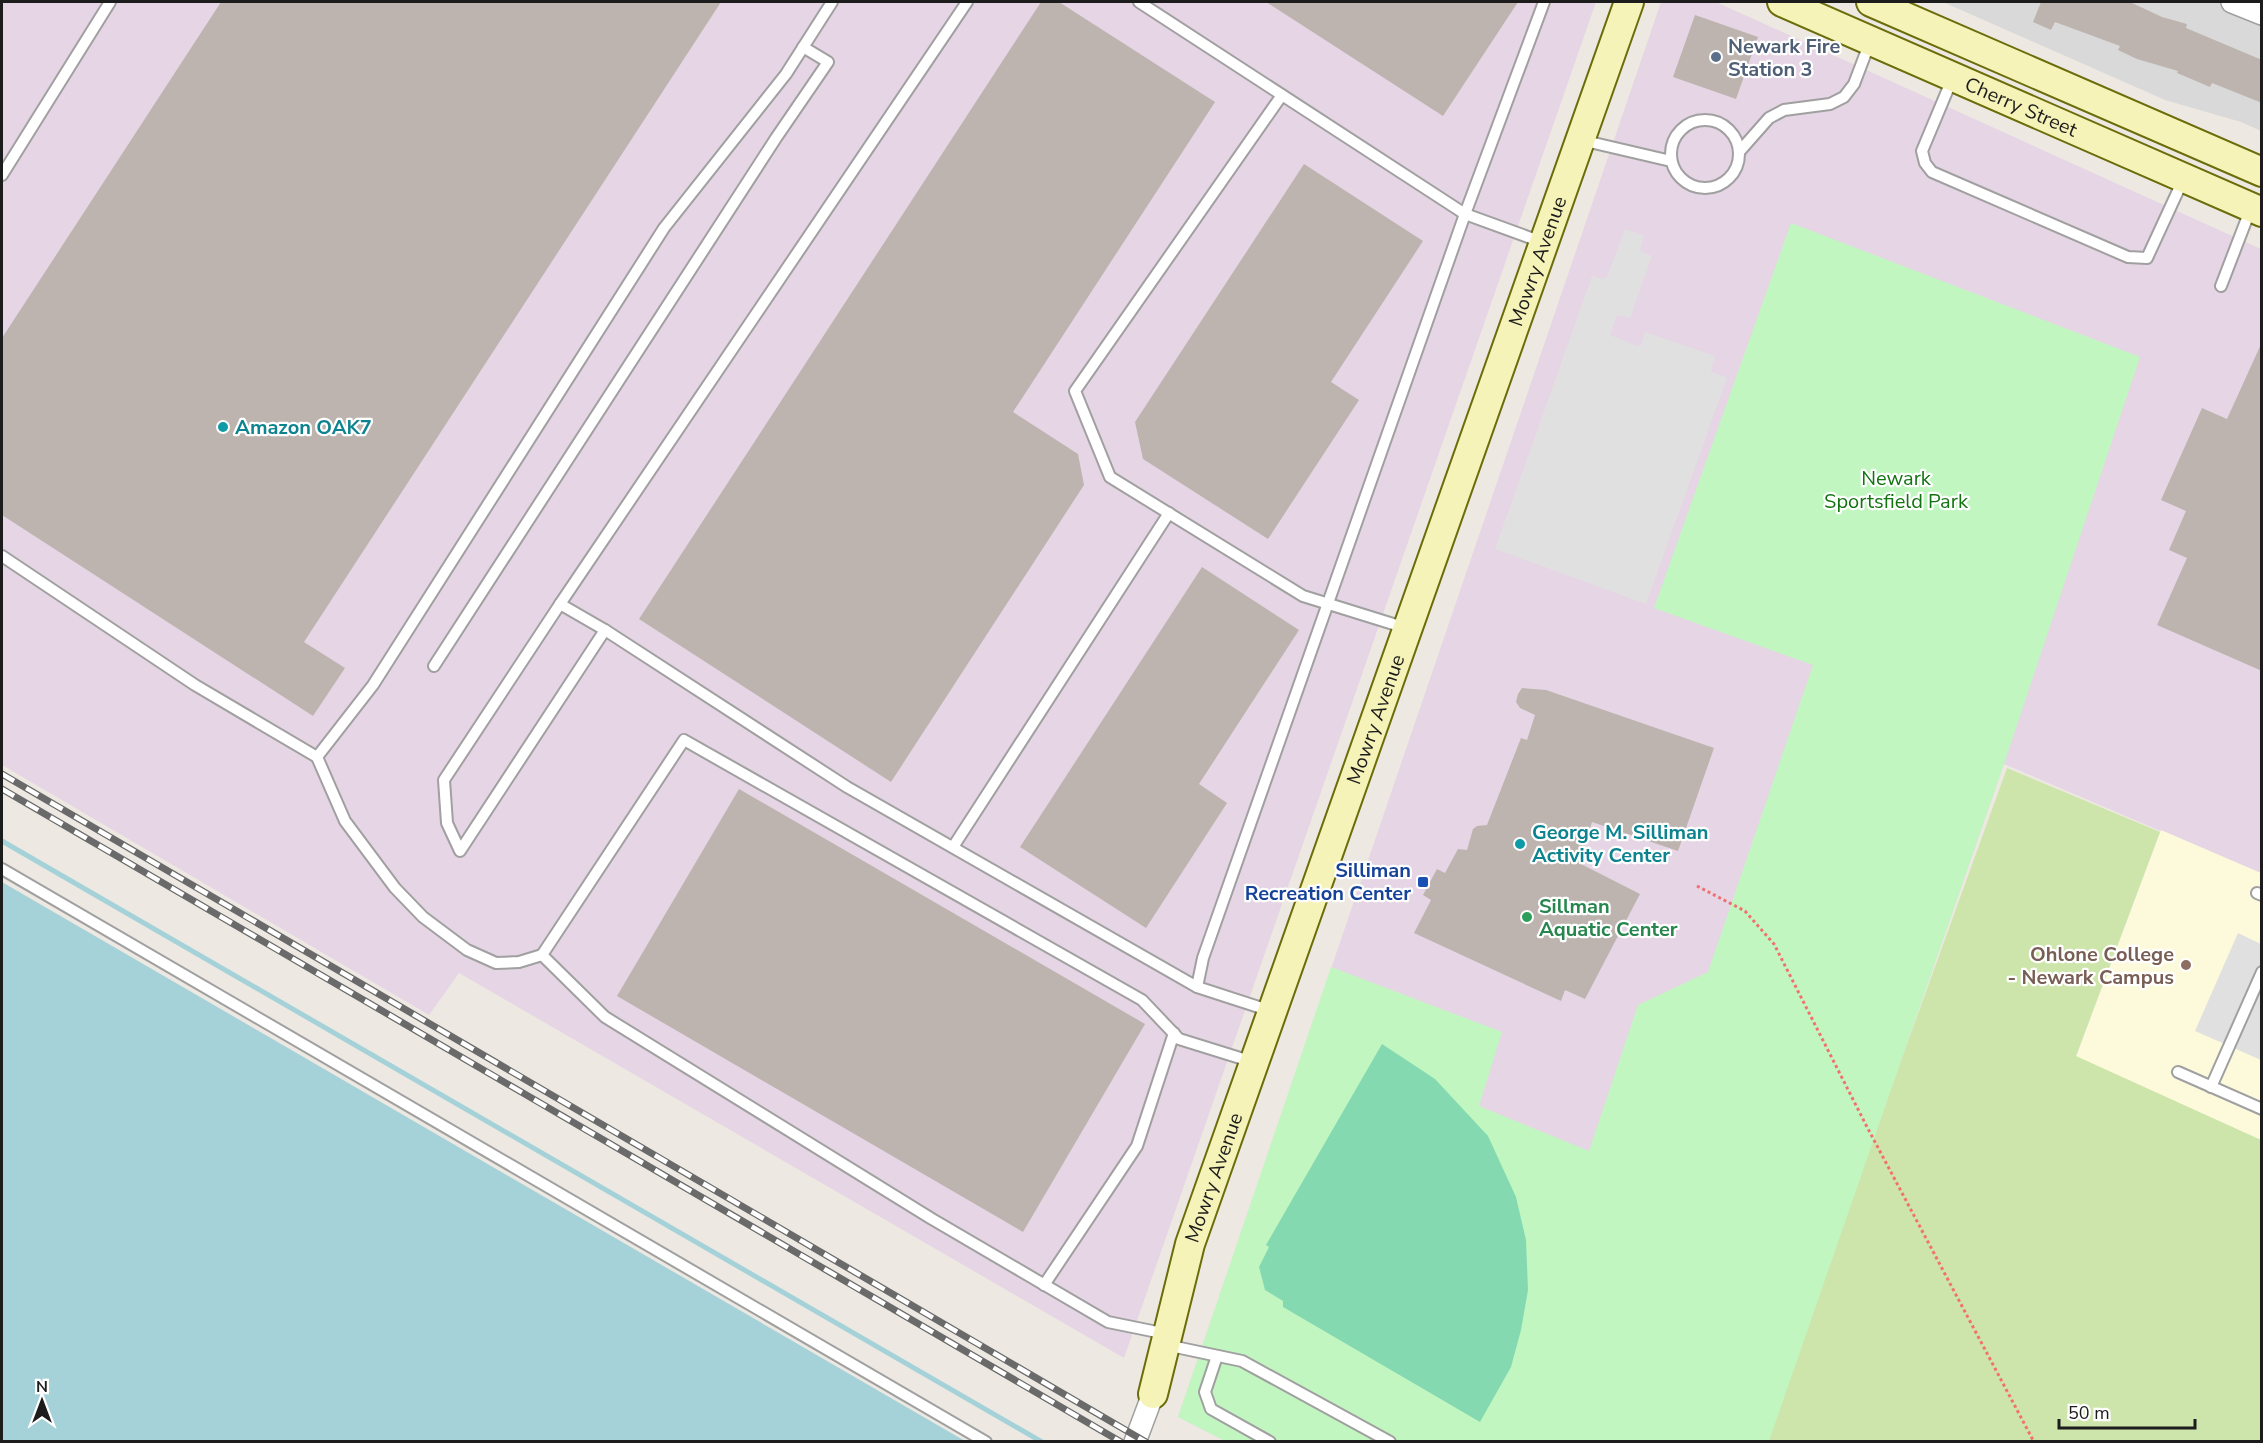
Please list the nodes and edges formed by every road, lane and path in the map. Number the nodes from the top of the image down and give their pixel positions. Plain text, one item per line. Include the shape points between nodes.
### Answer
1 (110, 2) edge
2 (832, 2) edge
3 (967, 2) edge
4 (1139, 2) edge
5 (1544, 2) edge
6 (1629, 2) edge
7 (1782, 2) edge
8 (1871, 2) edge
9 (2232, 2) edge
10 (2262, 14) edge
11 (1871, 41) junction
12 (803, 47) junction
13 (1953, 77) junction
14 (1282, 95) junction
15 (1580, 140) junction
16 (1739, 152) junction
17 (1671, 161) junction
18 (2254, 170) edge
19 (2, 175) edge
20 (2196, 184) junction
21 (2256, 210) edge
22 (1465, 214) junction
23 (1544, 243) junction
24 (2221, 286) dead end
25 (1169, 513) junction
26 (2, 556) edge
27 (560, 604) junction
28 (1329, 604) junction
29 (1407, 628) junction
30 (605, 630) junction
31 (434, 666) dead end
32 (317, 757) junction
33 (953, 847) junction
34 (2, 869) edge
35 (1697, 886) dead end
36 (542, 955) junction
37 (2262, 972) edge
38 (1197, 987) junction
39 (1272, 1011) junction
40 (1174, 1033) junction
41 (1254, 1062) junction
42 (2178, 1072) dead end
43 (2211, 1087) junction
44 (2262, 1109) edge
45 (1044, 1285) junction
46 (1167, 1340) junction
47 (1217, 1356) junction
48 (1153, 1394) joint
49 (986, 1442) edge
50 (1135, 1442) edge
51 (1270, 1442) edge
52 (1390, 1442) edge
53 (2034, 1442) edge

1 - 19 lane
2 - 12 lane
3 - 27 lane
4 - 14 lane
5 - 22 lane
6 - 15 main road, Mowry Avenue
7 - 11 main road, Cherry Street
8 - 18 main road, Cherry Street
9 - 10 street
11 - 13 main road, Cherry Street
11 - 16 lane via 1854,84 1844,97 1830,104 1784,110 1769,118
12 - 31 lane via 828,62
12 - 32 lane via 664,228 374,685
13 - 20 main road, Cherry Street
13 - 20 lane via 1923,151 1932,172 2128,257 2147,258
14 - 22 lane
14 - 25 lane via 1075,391 1110,477
15 - 17 lane
15 - 23 main road, Mowry Avenue
16 - 17 lane via 1733,174 1715,187 1692,186 1675,171
16 - 17 lane via 1731,131 1712,120 1700,119 1680,129 1673,139
18 - 20 main road via 2237,179
20 - 21 main road, Cherry Street
21 - 24 lane
22 - 23 lane
22 - 28 lane
23 - 29 main road, Mowry Avenue
25 - 28 lane via 1303,596
25 - 33 lane
26 - 32 lane via 195,685
27 - 30 lane
27 - 30 lane via 444,780 447,823 460,851
28 - 29 lane
28 - 38 lane via 1203,958
29 - 39 main road, Mowry Avenue
30 - 33 lane via 847,787
32 - 36 lane via 345,821 423,917 467,950 496,963
33 - 38 lane
34 - 49 lane
35 - 53 path via 1744,911 1774,944
36 - 40 lane via 684,740 1142,1000
36 - 45 lane via 605,1017
37 - 43 lane
38 - 39 lane
39 - 41 main road, Mowry Avenue
40 - 41 lane via 1179,1039
40 - 45 lane via 1137,1146
41 - 46 main road, Mowry Avenue via 1190,1244
42 - 43 lane
43 - 44 lane
45 - 46 lane via 1108,1322
46 - 47 lane
46 - 48 main road, Mowry Avenue
47 - 51 lane via 1205,1392 1211,1408
47 - 52 lane via 1242,1361
48 - 50 street, Mowry Avenue

